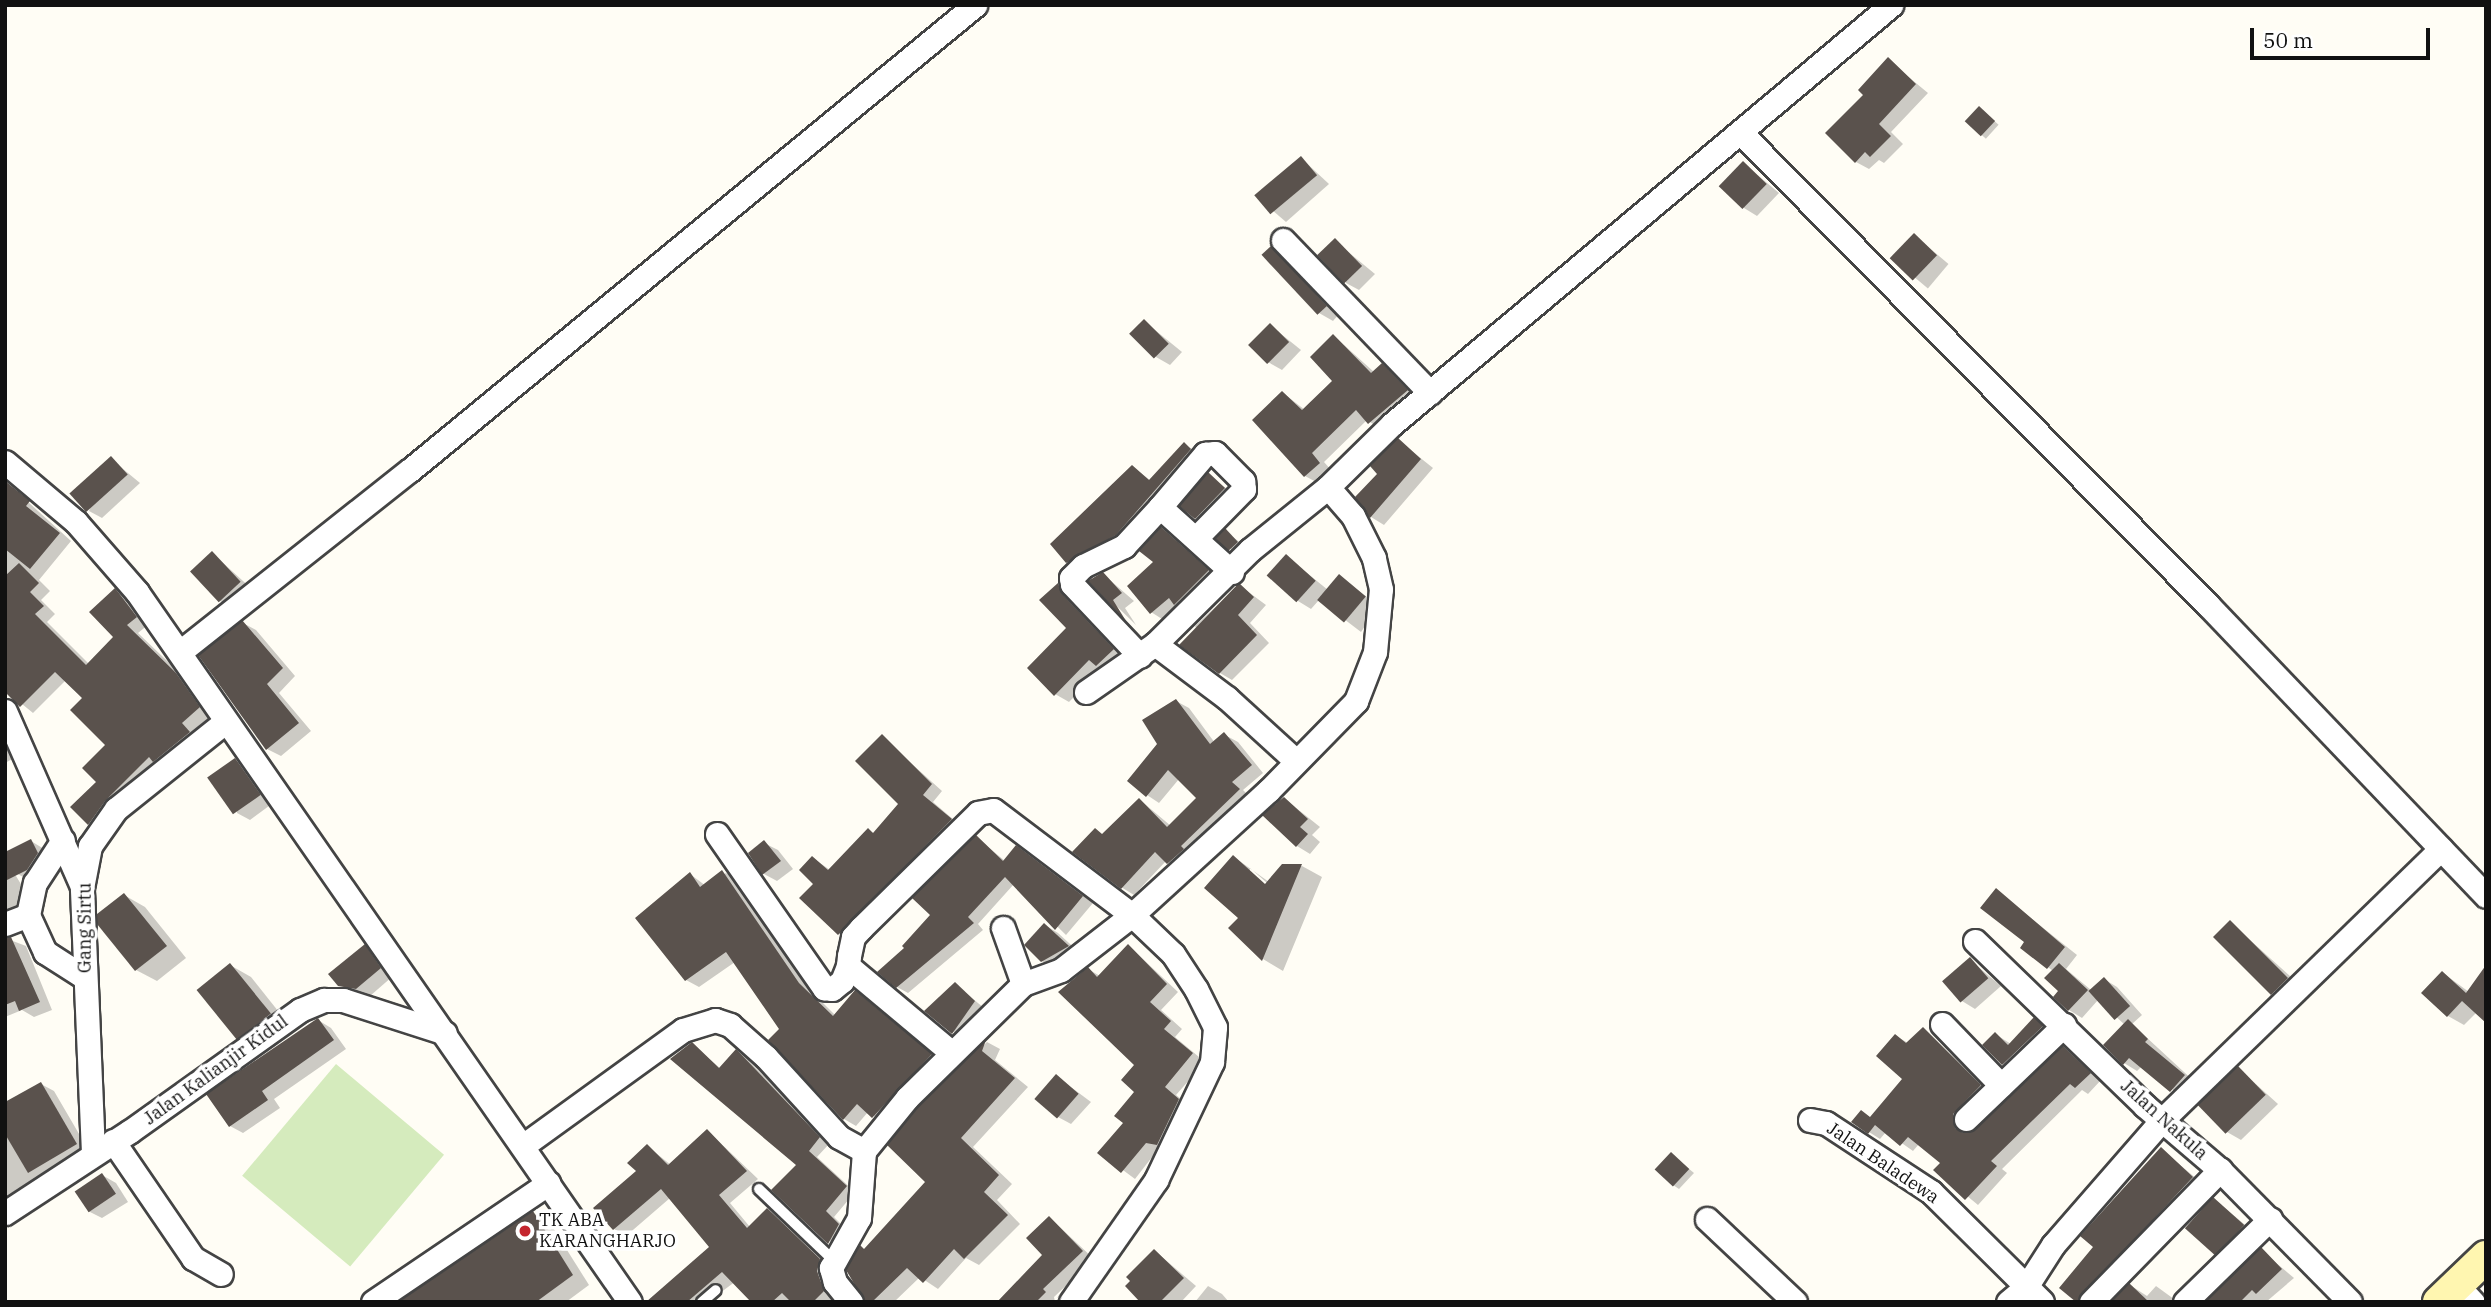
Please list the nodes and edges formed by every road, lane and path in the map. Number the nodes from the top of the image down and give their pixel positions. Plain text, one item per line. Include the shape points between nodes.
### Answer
1 (975, 5) edge
2 (1891, 5) edge
3 (1741, 133) junction
4 (1283, 240) dead end
5 (1430, 393) junction
6 (5, 462) edge
7 (1328, 487) junction
8 (1160, 508) junction
9 (1196, 538) junction
10 (1232, 572) junction
11 (1147, 650) junction
12 (180, 652) junction
13 (1086, 692) dead end
14 (5, 711) edge
15 (225, 722) junction
16 (14, 759) edge
17 (1295, 760) junction
18 (717, 834) dead end
19 (62, 840) junction
20 (2441, 849) junction
21 (82, 888) junction
22 (2486, 896) edge
23 (28, 915) junction
24 (1132, 915) junction
25 (5, 924) edge
26 (1003, 928) dead end
27 (1975, 942) dead end
28 (848, 967) junction
29 (84, 977) junction
30 (1023, 984) junction
31 (1942, 1024) dead end
32 (2064, 1025) junction
33 (445, 1033) junction
34 (951, 1052) junction
35 (2001, 1085) junction
36 (1966, 1119) dead end
37 (1810, 1120) dead end
38 (2162, 1120) junction
39 (524, 1145) junction
40 (103, 1147) junction
41 (864, 1151) junction
42 (2220, 1170) junction
43 (549, 1183) junction
44 (759, 1189) dead end
45 (5, 1213) edge
46 (1707, 1219) dead end
47 (2270, 1219) junction
48 (2486, 1257) edge
49 (834, 1261) junction
50 (222, 1274) dead end
51 (716, 1290) dead end
52 (2034, 1294) edge
53 (2456, 1296) edge
54 (373, 1302) edge
55 (630, 1302) edge
56 (702, 1302) edge
57 (851, 1302) edge
58 (1071, 1302) edge
59 (1795, 1302) edge
60 (2008, 1302) edge
61 (2091, 1302) edge
62 (2185, 1302) edge
63 (2350, 1302) edge

1 - 12 street via 410,470
2 - 3 street
3 - 5 street
3 - 20 street via 2208,605
4 - 5 street
5 - 7 street
6 - 12 street via 39,487 106,553
7 - 10 street via 1275,528
7 - 17 street via 1353,516 1374,558 1381,612 1375,652 1356,701
8 - 9 street
8 - 9 street via 1205,454 1215,453 1243,481 1244,489
8 - 11 street via 1124,546 1094,558 1071,578
9 - 10 street
10 - 11 street
11 - 13 street
11 - 17 street via 1227,698
12 - 15 street
14 - 16 street
15 - 21 street, Gang Sirtu via 116,809 90,846
15 - 33 street
16 - 19 street
17 - 24 street via 1268,792
18 - 28 street via 824,988 832,989 842,981
19 - 21 street
19 - 23 street via 34,883
20 - 22 street
20 - 38 street
21 - 29 street, Gang Sirtu
23 - 25 street
23 - 29 street via 45,952
24 - 28 street via 1004,817 986,810 860,928 853,937
24 - 30 street via 1061,970
24 - 58 street via 1173,954 1196,989 1215,1027 1212,1062 1156,1180
26 - 30 street
27 - 32 street, Jalan Nakula
28 - 34 street
29 - 40 street, Gang Sirtu
30 - 34 street
31 - 35 street
32 - 35 street
32 - 38 street, Jalan Nakula
33 - 39 street
33 - 40 street, Jalan Kalianjir Kidul via 364,1004 324,1000 284,1019 220,1069
34 - 41 street
35 - 36 street
37 - 52 street, Jalan Baladewa via 1826,1123 1931,1192
38 - 42 street, Jalan Nakula
38 - 52 street via 2053,1245
39 - 41 street via 683,1030 715,1020 730,1025 839,1137
39 - 43 street
40 - 45 street, Jalan Kalianjir Kidul
40 - 50 street via 193,1258
41 - 49 street via 859,1218
42 - 47 street, Jalan Nakula
42 - 61 street
43 - 54 street
43 - 55 street
44 - 49 lane
46 - 59 street
47 - 62 street
47 - 63 street, Jalan Nakula
48 - 53 main road
49 - 57 street via 832,1276
51 - 56 lane
52 - 60 street

